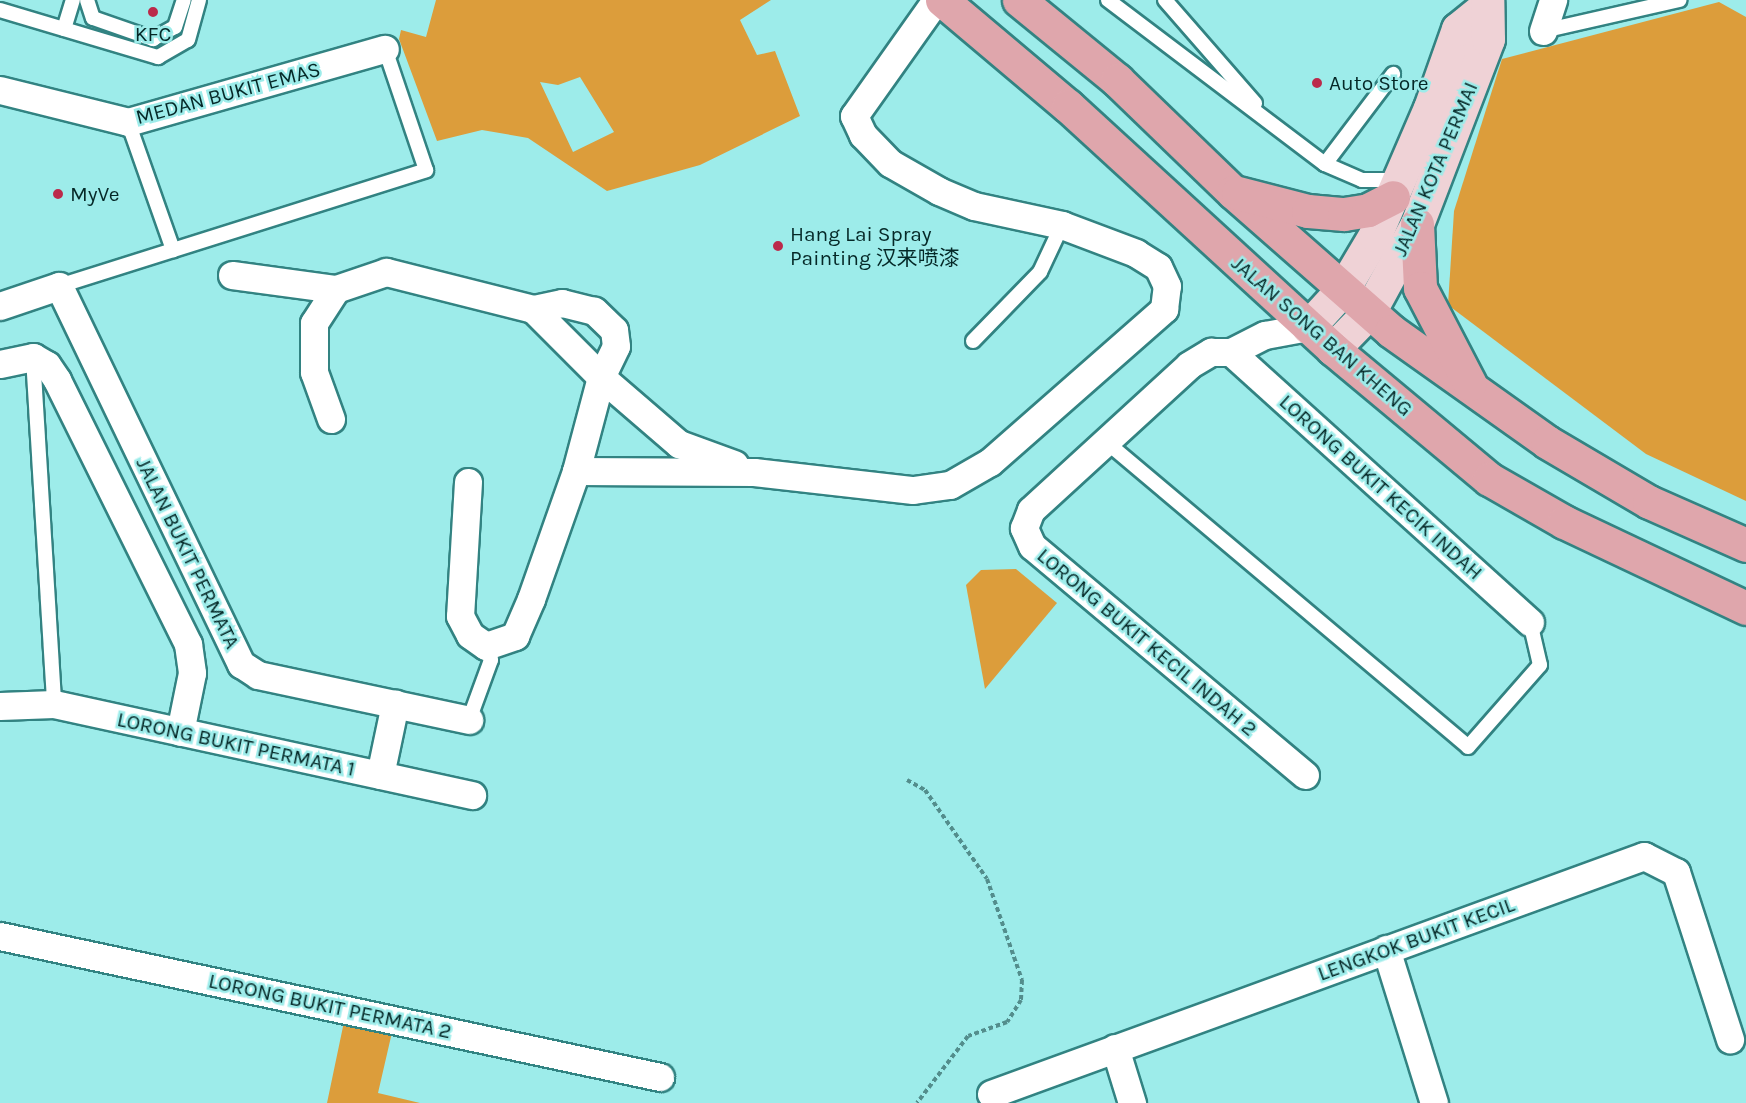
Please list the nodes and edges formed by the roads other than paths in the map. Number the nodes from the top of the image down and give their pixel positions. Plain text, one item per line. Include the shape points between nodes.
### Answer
1 (73, 0) edge
2 (87, 0) edge
3 (184, 0) edge
4 (198, 0) edge
5 (936, 0) edge
6 (942, 0) edge
7 (1019, 0) edge
8 (1108, 0) edge
9 (1165, 0) edge
10 (1553, 0) edge
11 (1680, 0) edge
12 (1486, 3) edge
13 (0, 10) edge
14 (64, 29) junction
15 (1543, 31) joint
16 (385, 49) joint
17 (1393, 74) dead end
18 (0, 90) edge
19 (128, 122) junction
20 (1272, 122) junction
21 (1325, 164) junction
22 (1397, 188) junction
23 (1233, 192) junction
24 (1417, 224) junction
25 (1062, 225) junction
26 (173, 250) junction
27 (232, 275) dead end
28 (59, 286) junction
29 (336, 289) junction
30 (1343, 289) junction
31 (0, 306) edge
32 (533, 309) junction
33 (1369, 312) junction
34 (1308, 327) junction
35 (973, 341) dead end
36 (1333, 349) junction
37 (1232, 352) junction
38 (33, 357) junction
39 (0, 364) edge
40 (601, 378) junction
41 (1473, 389) junction
42 (330, 419) dead end
43 (1104, 440) junction
44 (576, 471) junction
45 (754, 472) junction
46 (468, 482) dead end
47 (1746, 545) edge
48 (1746, 608) edge
49 (1530, 622) joint
50 (486, 646) junction
51 (54, 704) junction
52 (395, 704) junction
53 (0, 706) edge
54 (469, 720) joint
55 (180, 732) junction
56 (380, 775) junction
57 (1305, 775) dead end
58 (472, 795) dead end
59 (0, 936) edge
60 (1386, 949) junction
61 (1730, 1038) dead end
62 (1115, 1048) junction
63 (660, 1077) dead end
64 (990, 1094) dead end
65 (1132, 1103) edge
66 (1434, 1103) edge

1 - 14 lane
2 - 3 lane via 93,18 153,39 175,27
4 - 14 lane via 188,40 158,57
5 - 25 street via 854,116 863,135 890,163 939,191 974,206
6 - 34 main road, JALAN SONG BAN KHENG via 1068,106
7 - 23 main road via 1117,80
8 - 20 lane
9 - 20 lane
10 - 15 street
11 - 15 lane
12 - 22 main road, JALAN KOTA PERMAI via 1458,29
12 - 24 main road, JALAN KOTA PERMAI via 1488,39
13 - 14 lane
16 - 19 street, MEDAN BUKIT EMAS
16 - 26 lane via 426,170
17 - 21 lane
18 - 19 street, MEDAN BUKIT EMAS
19 - 26 lane
20 - 21 lane
21 - 22 lane via 1362,180
22 - 23 main road via 1368,210 1344,214 1308,211
22 - 30 main road, JALAN KOTA PERMAI
23 - 30 main road
24 - 33 main road, JALAN KOTA PERMAI
24 - 41 main road via 1420,288
25 - 35 lane via 1040,272
25 - 45 street via 1136,253 1158,267 1167,286 1164,309 990,462 950,485 913,490
26 - 28 lane
27 - 29 street
28 - 31 street
28 - 52 street, JALAN BUKIT PERMATA via 241,664 258,675
29 - 32 street via 386,272
29 - 42 street via 314,323 314,372
30 - 33 main road
30 - 34 main road, JALAN KOTA PERMAI
32 - 40 street
32 - 40 street via 562,303 594,311 614,330 616,346
33 - 36 main road, JALAN KOTA PERMAI
33 - 41 main road
34 - 36 main road, JALAN SONG BAN KHENG
34 - 37 street, LORONG BUKIT KECIL INDAH 2 via 1265,334
36 - 48 main road, JALAN SONG BAN KHENG via 1489,479 1564,522
37 - 43 street, LORONG BUKIT KECIL INDAH 2 via 1211,352 1189,365
37 - 49 street, LORONG BUKIT KECIK INDAH
38 - 39 street
38 - 51 lane
38 - 55 street via 47,365 57,380 188,644 192,673
40 - 44 street
40 - 45 street via 679,444
41 - 47 main road via 1547,442 1649,502
43 - 49 lane via 1468,747 1540,664
43 - 57 street, LORONG BUKIT KECIL INDAH 2 via 1031,510 1024,528 1032,546
44 - 45 street
44 - 50 street via 515,636
46 - 50 street via 460,616 470,635
50 - 54 lane via 491,660
51 - 53 street, LORONG BUKIT PERMATA 1
51 - 55 street, LORONG BUKIT PERMATA 1
52 - 54 street, JALAN BUKIT PERMATA
52 - 56 street
55 - 56 street, LORONG BUKIT PERMATA 1
56 - 58 street, LORONG BUKIT PERMATA 1
59 - 63 street, LORONG BUKIT PERMATA 2
60 - 61 street, LENGKOK BUKIT KECIL via 1644,856 1676,872
60 - 62 street, LENGKOK BUKIT KECIL
60 - 66 street
62 - 64 street, LENGKOK BUKIT KECIL
62 - 65 street

